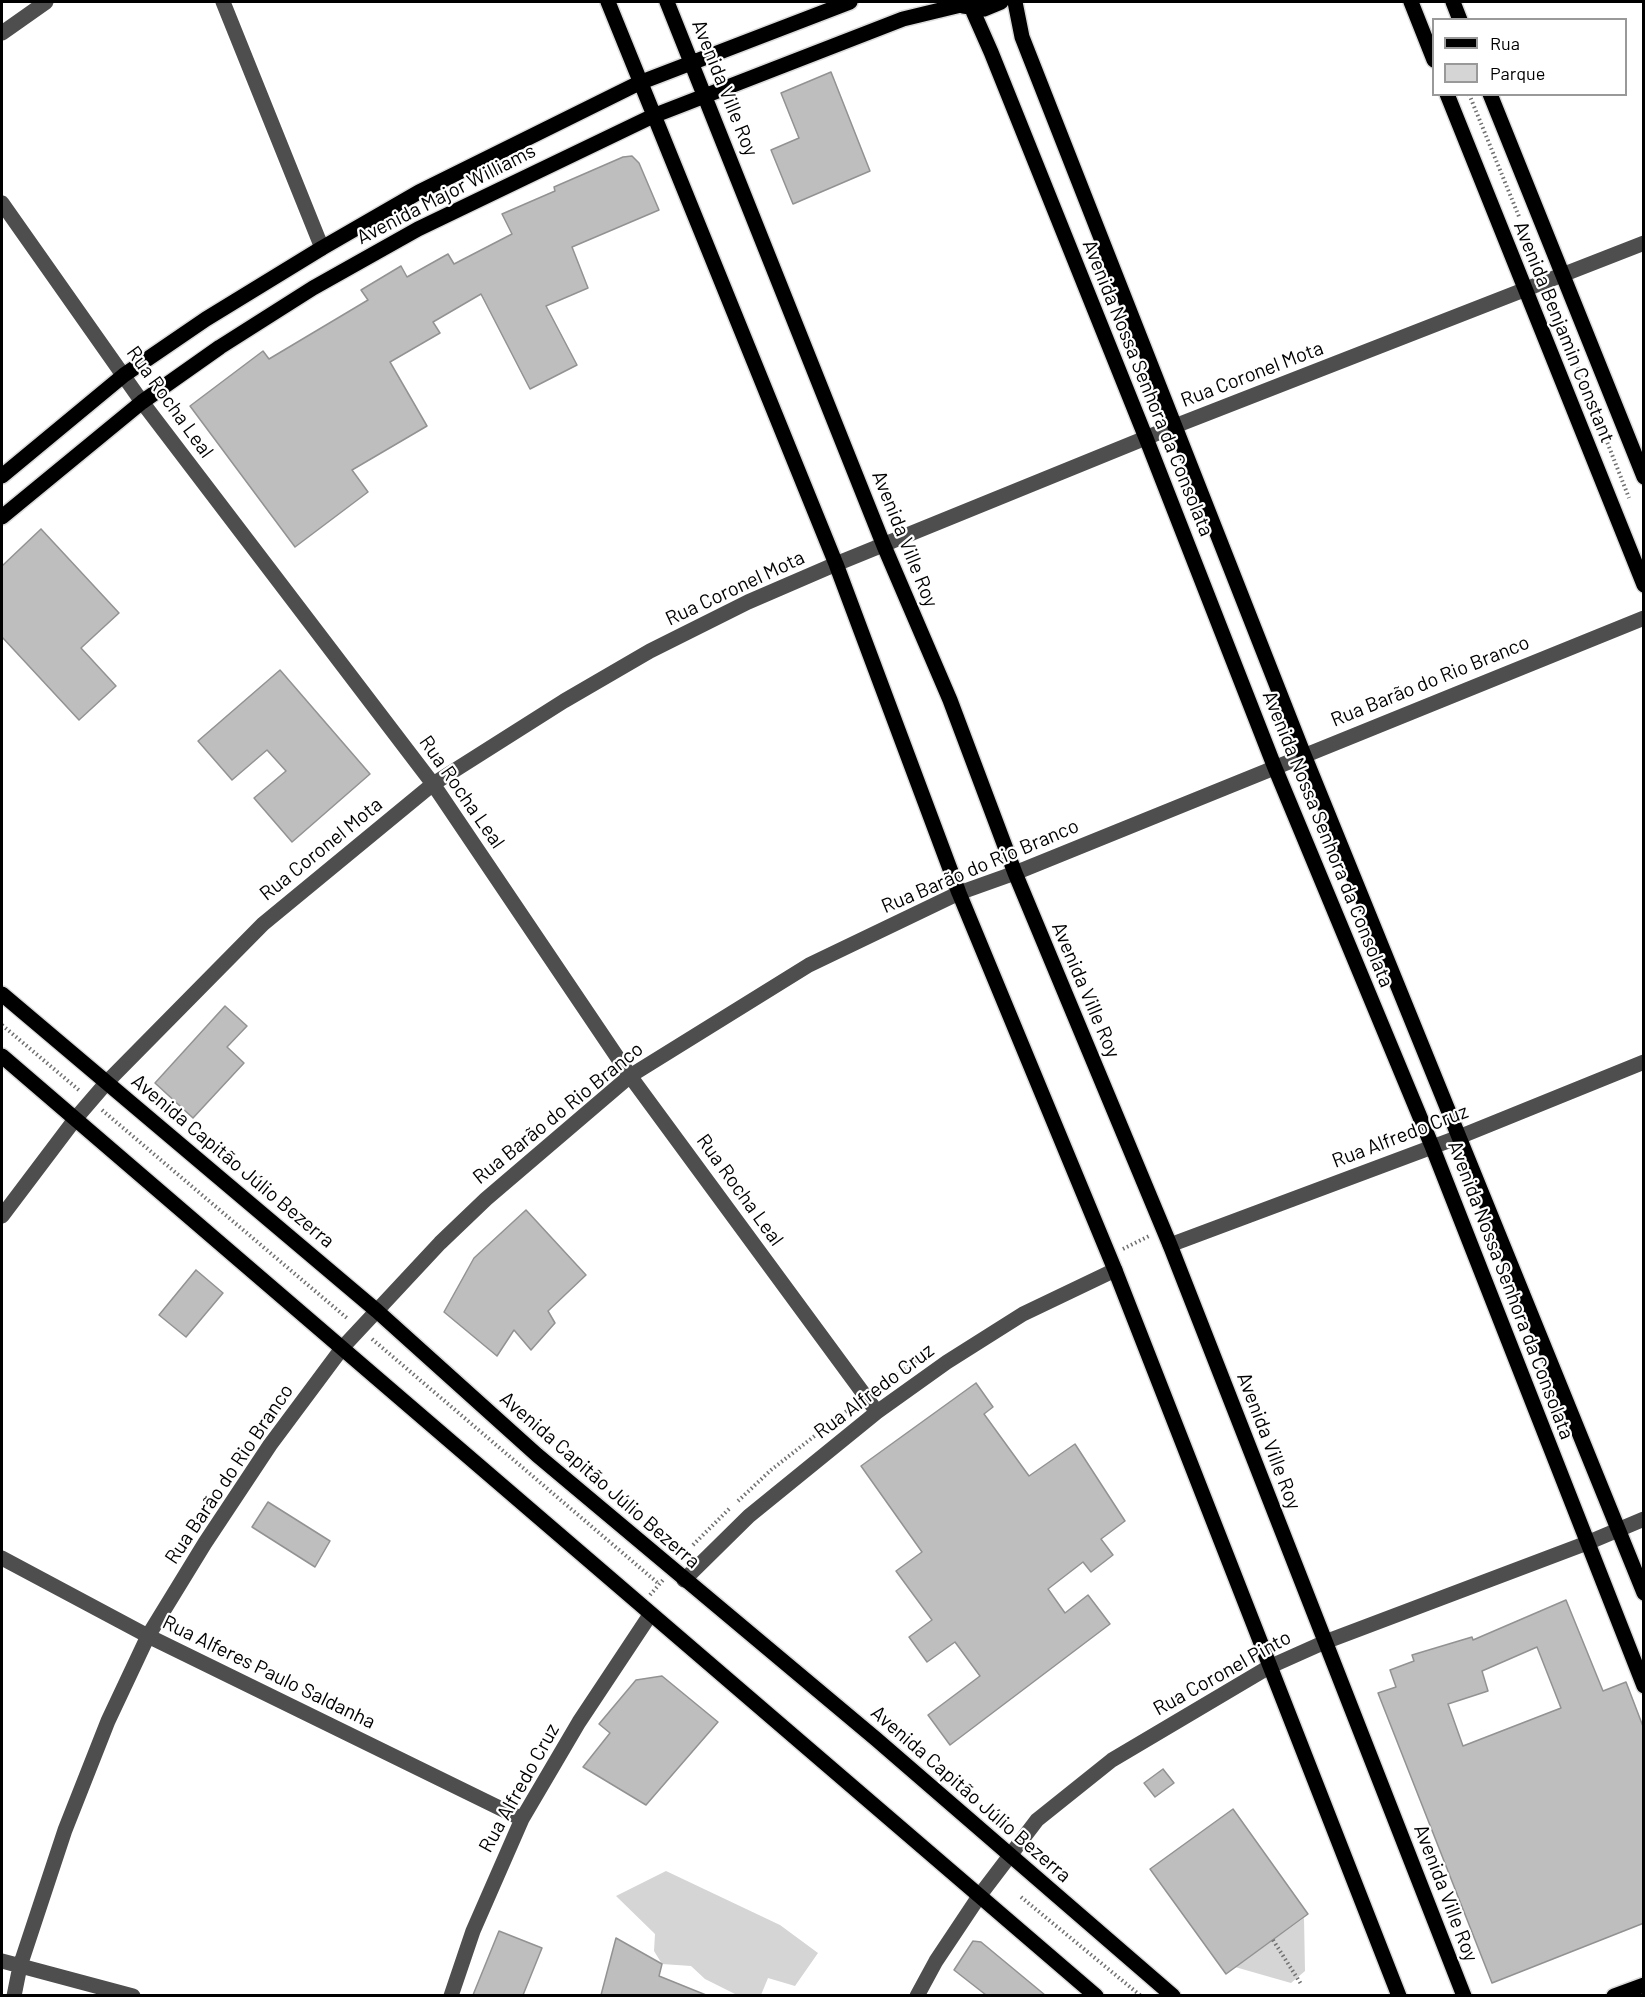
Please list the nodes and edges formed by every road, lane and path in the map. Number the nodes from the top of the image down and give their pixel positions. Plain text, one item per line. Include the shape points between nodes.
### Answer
1 (46, 2) edge
2 (223, 2) edge
3 (608, 2) edge
4 (667, 2) edge
5 (850, 2) edge
6 (1001, 2) edge
7 (1015, 2) edge
8 (1411, 2) edge
9 (1453, 2) edge
10 (963, 5) edge
11 (1459, 18) edge
12 (2, 33) edge
13 (1432, 55) edge
14 (691, 61) junction
15 (639, 82) junction
16 (706, 96) junction
17 (1448, 96) edge
18 (1470, 96) edge
19 (1491, 96) edge
20 (653, 116) junction
21 (2, 203) edge
22 (1522, 224) dead end
23 (1644, 243) edge
24 (1531, 245) dead end
25 (322, 248) junction
26 (1563, 275) junction
27 (1545, 283) junction
28 (1524, 290) junction
29 (124, 375) junction
30 (142, 402) junction
31 (1176, 426) junction
32 (1146, 438) junction
33 (2, 476) edge
34 (1644, 477) edge
35 (1630, 501) dead end
36 (2, 517) edge
37 (884, 546) junction
38 (836, 564) junction
39 (1644, 585) edge
40 (1644, 618) edge
41 (1304, 755) junction
42 (1275, 768) junction
43 (433, 784) junction
44 (1015, 873) junction
45 (959, 893) junction
46 (2, 994) edge
47 (2, 1025) edge
48 (2, 1056) edge
49 (1644, 1062) edge
50 (630, 1076) junction
51 (107, 1082) junction
52 (91, 1100) junction
53 (76, 1118) junction
54 (1459, 1137) junction
55 (1432, 1146) junction
56 (2, 1216) edge
57 (1163, 1228) junction
58 (1170, 1245) junction
59 (1112, 1263) junction
60 (377, 1311) junction
61 (360, 1329) junction
62 (938, 1346) dead end
63 (343, 1347) junction
64 (866, 1396) junction
65 (877, 1412) junction
66 (1644, 1519) edge
67 (1617, 1528) junction
68 (1587, 1543) junction
69 (690, 1548) dead end
70 (2, 1558) edge
71 (671, 1570) junction
72 (684, 1580) junction
73 (659, 1584) junction
74 (1644, 1593) edge
75 (646, 1610) junction
76 (148, 1636) junction
77 (1325, 1642) junction
78 (1269, 1667) junction
79 (1644, 1686) edge
80 (522, 1819) junction
81 (1010, 1854) junction
82 (980, 1895) junction
83 (1021, 1897) dead end
84 (1273, 1940) dead end
85 (2, 1961) edge
86 (20, 1966) junction
87 (1302, 1984) dead end
88 (1644, 1984) edge
89 (14, 1995) edge
90 (133, 1995) edge
91 (451, 1995) edge
92 (917, 1995) edge
93 (1096, 1995) edge
94 (1141, 1995) edge
95 (1173, 1995) edge
96 (1399, 1995) edge
97 (1464, 1995) edge
98 (1614, 1995) edge

1 - 12 street
2 - 25 street
3 - 15 main road
4 - 14 main road, Avenida Ville Roy
5 - 14 main road, Avenida Major Williams
6 - 10 main road, Avenida Major Williams via 984,9
7 - 31 main road, Avenida Nossa Senhora da Consolata via 1022,37
8 - 13 main road
9 - 11 main road
10 - 16 main road, Avenida Major Williams via 903,19
10 - 32 main road, Avenida Nossa Senhora da Consolata
14 - 15 main road, Avenida Major Williams
14 - 16 main road, Avenida Ville Roy
15 - 20 main road
15 - 25 main road, Avenida Major Williams via 419,192
16 - 20 main road, Avenida Major Williams
16 - 37 main road, Avenida Ville Roy
17 - 28 main road, Avenida Benjamin Constant
18 - 22 path
19 - 26 main road, Avenida Benjamin Constant
20 - 30 main road, Avenida Major Williams via 418,229 313,288
20 - 38 main road
21 - 29 street, Rua Rocha Leal
23 - 26 street, Rua Coronel Mota
24 - 27 path
25 - 29 main road, Avenida Major Williams
26 - 27 street, Rua Coronel Mota
26 - 34 main road, Avenida Benjamin Constant
27 - 28 street, Rua Coronel Mota
27 - 35 path
28 - 31 street, Rua Coronel Mota
28 - 39 main road, Avenida Benjamin Constant
29 - 30 street, Rua Rocha Leal
29 - 33 main road, Avenida Major Williams
30 - 36 main road, Avenida Major Williams
30 - 43 street, Rua Rocha Leal
31 - 32 street, Rua Coronel Mota
31 - 41 main road, Avenida Nossa Senhora da Consolata
32 - 37 street, Rua Coronel Mota
32 - 42 main road, Avenida Nossa Senhora da Consolata
37 - 38 street, Rua Coronel Mota
37 - 44 main road, Avenida Ville Roy via 950,700
38 - 43 street, Rua Coronel Mota via 650,651 564,700
38 - 45 main road
40 - 41 street, Rua Barão do Rio Branco
41 - 42 street, Rua Barão do Rio Branco
41 - 54 main road, Avenida Nossa Senhora da Consolata
42 - 44 street, Rua Barão do Rio Branco
42 - 55 main road, Avenida Nossa Senhora da Consolata
43 - 50 street, Rua Rocha Leal
43 - 51 street, Rua Coronel Mota via 263,924
44 - 45 street, Rua Barão do Rio Branco
44 - 57 main road, Avenida Ville Roy
45 - 50 street, Rua Barão do Rio Branco via 809,965
45 - 59 main road
46 - 51 main road, Avenida Capitão Júlio Bezerra
47 - 52 path
48 - 53 main road
49 - 54 street, Rua Alfredo Cruz
50 - 60 street, Rua Barão do Rio Branco via 486,1199
50 - 64 street, Rua Rocha Leal
51 - 52 street, Rua Coronel Mota
51 - 60 main road, Avenida Capitão Júlio Bezerra
52 - 53 street, Rua Coronel Mota
52 - 61 path
53 - 56 street, Rua Coronel Mota
53 - 63 main road
54 - 55 street, Rua Alfredo Cruz
54 - 67 main road, Avenida Nossa Senhora da Consolata
55 - 58 street, Rua Alfredo Cruz
55 - 68 main road, Avenida Nossa Senhora da Consolata
57 - 58 main road, Avenida Ville Roy
57 - 59 path
58 - 77 main road, Avenida Ville Roy
59 - 65 street, Rua Alfredo Cruz via 947,1362
59 - 78 main road
60 - 61 street, Rua Barão do Rio Branco
60 - 71 main road, Avenida Capitão Júlio Bezerra
61 - 63 street, Rua Barão do Rio Branco
61 - 73 path
62 - 64 path
63 - 75 main road
63 - 76 street, Rua Barão do Rio Branco via 270,1445
64 - 65 street, Rua Rocha Leal
64 - 69 path via 771,1470
65 - 72 street, Rua Alfredo Cruz via 749,1516
66 - 67 street, Rua Coronel Pinto
67 - 68 street, Rua Coronel Pinto
67 - 74 main road, Avenida Nossa Senhora da Consolata
68 - 77 street, Rua Coronel Pinto
68 - 79 main road, Avenida Nossa Senhora da Consolata
70 - 76 street, Rua Alferes Paulo Saldanha
71 - 72 main road, Avenida Capitão Júlio Bezerra
71 - 73 path
72 - 81 main road, Avenida Capitão Júlio Bezerra
73 - 75 path
75 - 80 street, Rua Alfredo Cruz
75 - 82 main road
76 - 80 street, Rua Alferes Paulo Saldanha
76 - 86 street, Rua Barão do Rio Branco via 108,1721 65,1830
77 - 78 street, Rua Coronel Pinto
77 - 97 main road, Avenida Ville Roy
78 - 81 street, Rua Coronel Pinto via 1112,1760 1037,1820
78 - 96 main road
80 - 91 street, Rua Alfredo Cruz via 477,1920
81 - 82 street, Rua Coronel Pinto
81 - 95 main road, Avenida Capitão Júlio Bezerra
82 - 92 street, Rua Coronel Pinto
82 - 93 main road
83 - 94 path
84 - 87 path
85 - 86 street
86 - 89 street, Rua Barão do Rio Branco
86 - 90 street
88 - 98 main road

